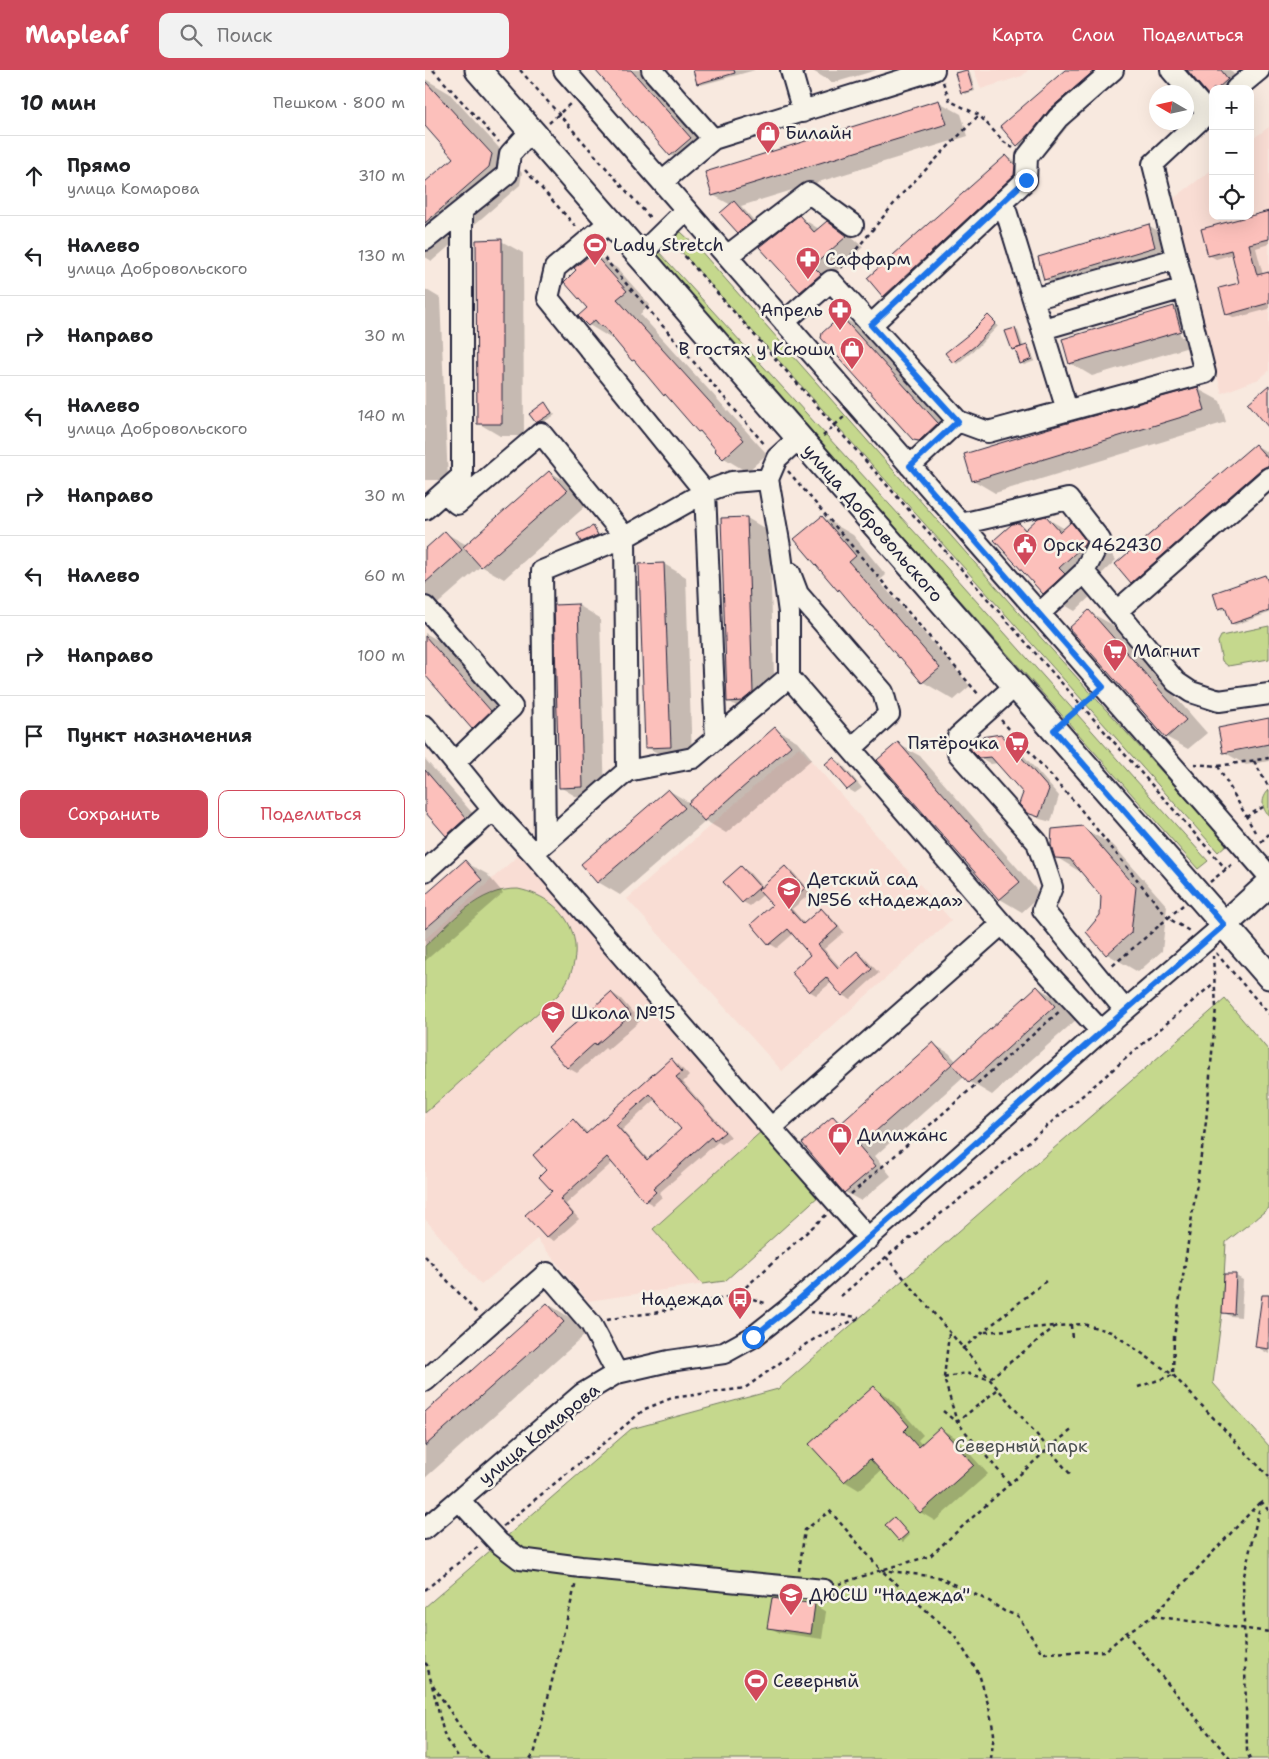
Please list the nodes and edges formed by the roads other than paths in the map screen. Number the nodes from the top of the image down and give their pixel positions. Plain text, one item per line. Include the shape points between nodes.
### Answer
1 (478, 70) edge
2 (564, 70) edge
3 (652, 70) edge
4 (791, 70) edge
5 (1113, 70) edge
6 (1171, 70) edge
7 (1259, 70) edge
8 (938, 74) edge
9 (1241, 85) edge
10 (1209, 109) edge
11 (1209, 111) edge
12 (803, 112) junction
13 (533, 133) junction
14 (713, 139) junction
15 (662, 182) junction
16 (1003, 201) junction
17 (686, 210) junction
18 (462, 212) junction
19 (610, 222) junction
20 (853, 225) dead end
21 (425, 240) edge
22 (640, 255) junction
23 (727, 256) junction
24 (1176, 259) junction
25 (1184, 288) junction
26 (1033, 299) junction
27 (784, 322) junction
28 (871, 325) junction
29 (1043, 329) junction
30 (1067, 410) junction
31 (958, 421) junction
32 (804, 444) junction
33 (910, 466) junction
34 (768, 478) junction
35 (1269, 478) edge
36 (444, 492) junction
37 (705, 492) junction
38 (425, 509) edge
39 (961, 524) junction
40 (625, 537) junction
41 (780, 547) junction
42 (1084, 572) junction
43 (425, 607) edge
44 (1117, 611) junction
45 (1039, 614) junction
46 (789, 677) junction
47 (1015, 686) junction
48 (1269, 694) edge
49 (425, 726) edge
50 (716, 739) junction
51 (852, 748) junction
52 (455, 762) junction
53 (627, 771) junction
54 (493, 810) junction
55 (539, 847) junction
56 (425, 872) edge
57 (1269, 876) edge
58 (1269, 884) edge
59 (1002, 924) junction
60 (1214, 933) junction
61 (1269, 976) edge
62 (1125, 1010) junction
63 (1101, 1032) junction
64 (771, 1128) junction
65 (869, 1238) junction
66 (617, 1373) junction
67 (425, 1381) edge
68 (459, 1500) junction
69 (425, 1529) edge
70 (824, 1590) road end

1 - 13 main road, улица Добровольского
2 - 15 street
3 - 14 street
4 - 12 street
5 - 16 street via 1058,118 1027,157 1026,180
6 - 10 street
7 - 9 street
8 - 12 street
11 - 24 street via 1153,164
12 - 14 street
13 - 18 street via 510,154 507,174
13 - 19 main road, улица Добровольского
14 - 15 street
15 - 17 street
16 - 26 street
16 - 28 street
17 - 22 street
17 - 23 street
18 - 21 street
18 - 36 street via 462,476
19 - 22 main road, улица Добровольского
19 - 37 street via 555,268 548,298
20 - 23 street via 809,193
22 - 32 main road, улица Добровольского
23 - 27 street
24 - 25 street
24 - 26 street
25 - 29 street
25 - 30 street via 1205,373
26 - 29 street
27 - 28 street via 831,281
27 - 33 street
28 - 31 street
29 - 30 street
30 - 31 street via 988,432
31 - 33 street
32 - 34 street via 777,458
32 - 47 main road, улица Добровольского
33 - 39 street
34 - 37 street via 732,482
34 - 41 street
35 - 44 street
36 - 38 street
36 - 40 street via 457,504 541,433
37 - 40 street
37 - 50 street
39 - 42 street via 1068,499 1100,540
39 - 45 street
40 - 53 street
40 - 55 street via 542,571
41 - 46 street via 789,613
41 - 51 street via 798,594 883,692 889,714
42 - 44 street
42 - 45 street
43 - 52 street via 512,707
44 - 48 street via 1176,682 1191,692 1219,701
45 - 57 street
46 - 50 street
46 - 51 street
47 - 60 main road, улица Добровольского via 1054,730
47 - 62 street via 957,737 959,753 1037,842 1052,887 1043,910
49 - 52 street
50 - 53 street via 693,758
51 - 59 street
52 - 54 street
53 - 55 street
54 - 55 street
54 - 56 street
55 - 64 street
58 - 60 main road, улица Комарова
59 - 63 street
59 - 64 street
60 - 61 main road, улица Добровольского
60 - 62 street, улица Комарова
62 - 63 street, улица Комарова
63 - 65 street, улица Комарова
64 - 65 street
65 - 66 street, улица Комарова via 753,1337 724,1353
66 - 67 street via 591,1324 547,1273
66 - 68 street, улица Комарова via 582,1394
68 - 69 street, улица Комарова
68 - 70 street via 499,1543 520,1559

